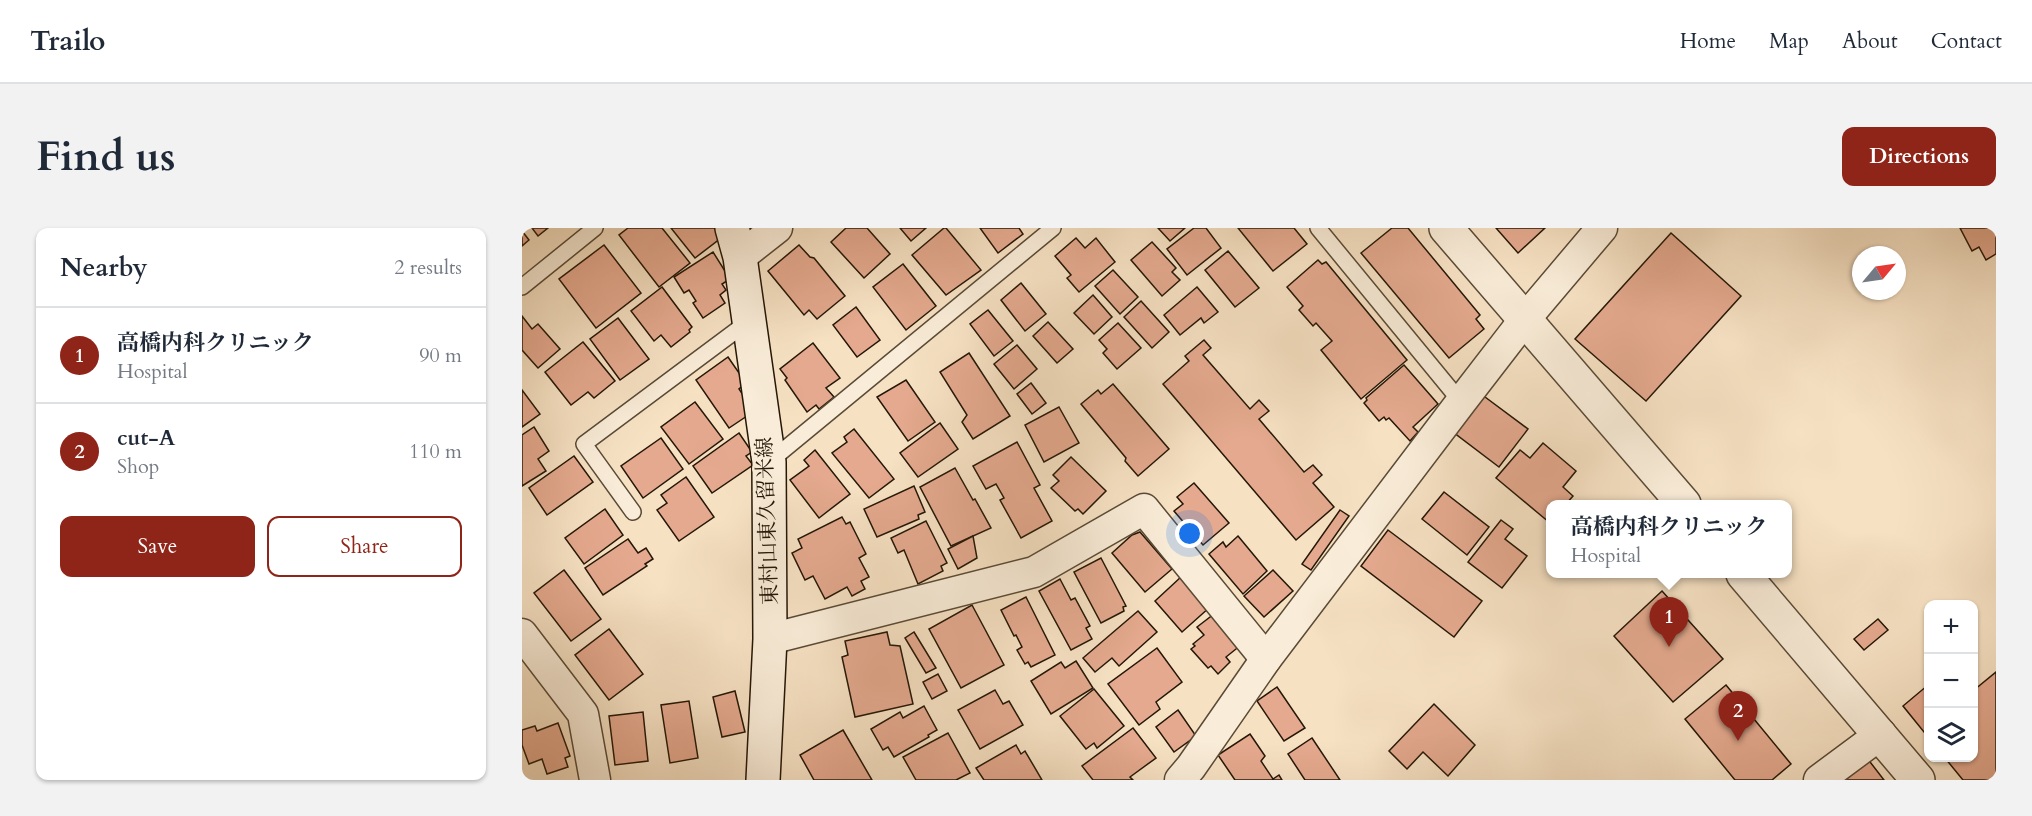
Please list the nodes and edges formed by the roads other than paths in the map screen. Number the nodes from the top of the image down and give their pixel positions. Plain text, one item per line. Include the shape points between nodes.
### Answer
1 (595, 228) edge
2 (777, 228) edge
3 (1053, 228) edge
4 (1318, 228) edge
5 (1446, 228) edge
6 (1602, 228) edge
7 (736, 243) edge
8 (522, 287) edge
9 (1526, 319) junction
10 (749, 321) junction
11 (1461, 402) junction
12 (769, 462) junction
13 (1681, 500) edge
14 (633, 512) dead end
15 (1747, 578) edge
16 (522, 633) edge
17 (770, 639) junction
18 (1266, 659) junction
19 (1881, 734) junction
20 (758, 779) edge
21 (595, 780) edge
22 (1180, 780) edge
23 (1819, 780) edge
24 (1918, 780) edge

1 - 8 lane
2 - 7 street
3 - 12 lane
4 - 11 lane
5 - 9 street
6 - 9 street
7 - 10 street, 東村山東久留米線
9 - 11 street
9 - 13 street
10 - 12 street, 東村山東久留米線
10 - 14 lane via 584,444
11 - 18 street
12 - 17 street, 東村山東久留米線
15 - 19 street
16 - 21 street via 583,714
17 - 18 street via 1034,572 1144,508
17 - 20 street, 東村山東久留米線
18 - 22 street
19 - 23 street
19 - 24 street

